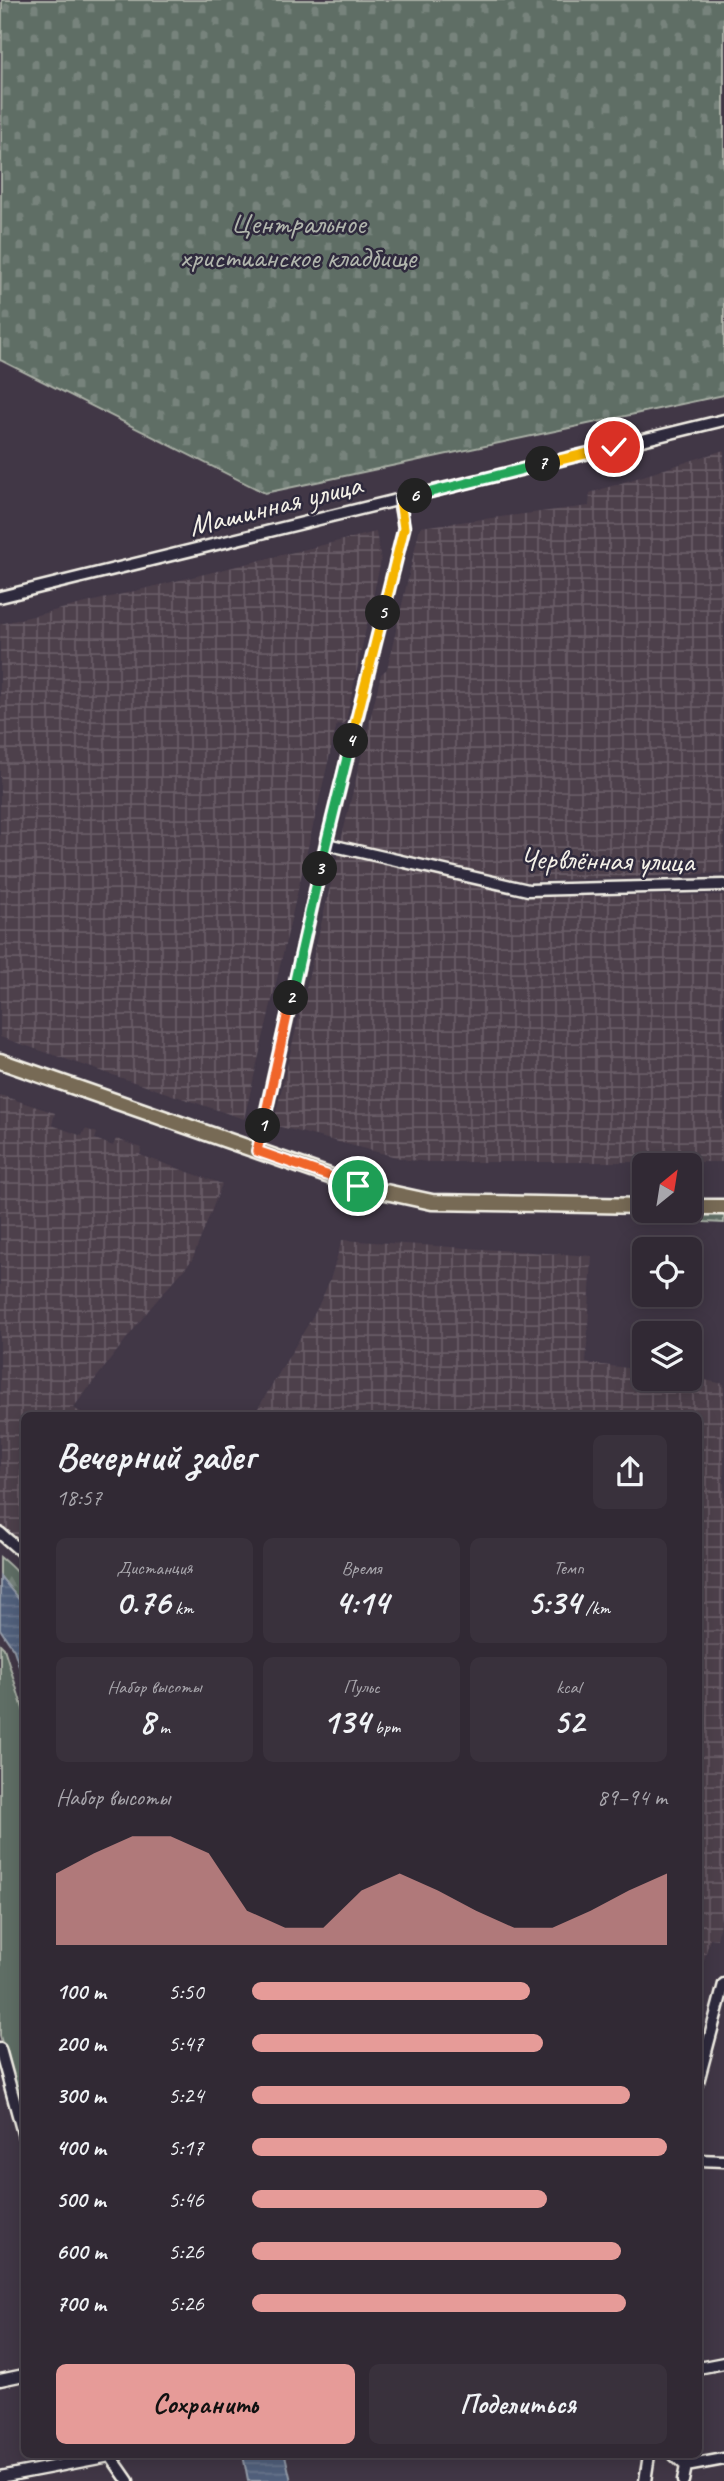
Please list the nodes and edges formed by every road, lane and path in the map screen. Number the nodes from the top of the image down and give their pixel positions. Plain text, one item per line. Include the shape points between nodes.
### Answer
1 (724, 420) edge
2 (400, 500) junction
3 (0, 597) edge
4 (326, 844) junction
5 (724, 885) edge
6 (0, 1061) edge
7 (257, 1151) junction
8 (632, 1206) edge
9 (702, 1207) edge
10 (724, 1207) edge
11 (0, 1533) edge
12 (21, 1551) edge
13 (724, 1984) edge
14 (0, 2049) edge
15 (702, 2067) edge
16 (3, 2068) edge
17 (21, 2127) edge
18 (702, 2160) edge
19 (724, 2161) edge
20 (724, 2363) edge
21 (702, 2367) edge
22 (21, 2376) edge
23 (0, 2380) edge
24 (95, 2458) edge
25 (112, 2458) edge
26 (649, 2458) edge
27 (677, 2458) edge
28 (724, 2459) edge
29 (686, 2466) junction
30 (0, 2477) edge
31 (128, 2481) edge
32 (645, 2481) edge
33 (683, 2481) edge

1 - 2 street, Машинная улица
2 - 3 street, Машинная улица
2 - 4 street via 404,528
4 - 5 street, Червлённая улица via 528,890
4 - 7 street
6 - 7 main road
7 - 8 main road via 358,1186 432,1202
9 - 10 main road
11 - 12 street
13 - 15 street
14 - 16 street
16 - 17 street
18 - 19 street
20 - 21 street
22 - 23 street
24 - 30 street
25 - 31 street
26 - 32 street
27 - 29 street
28 - 29 street
29 - 33 street

